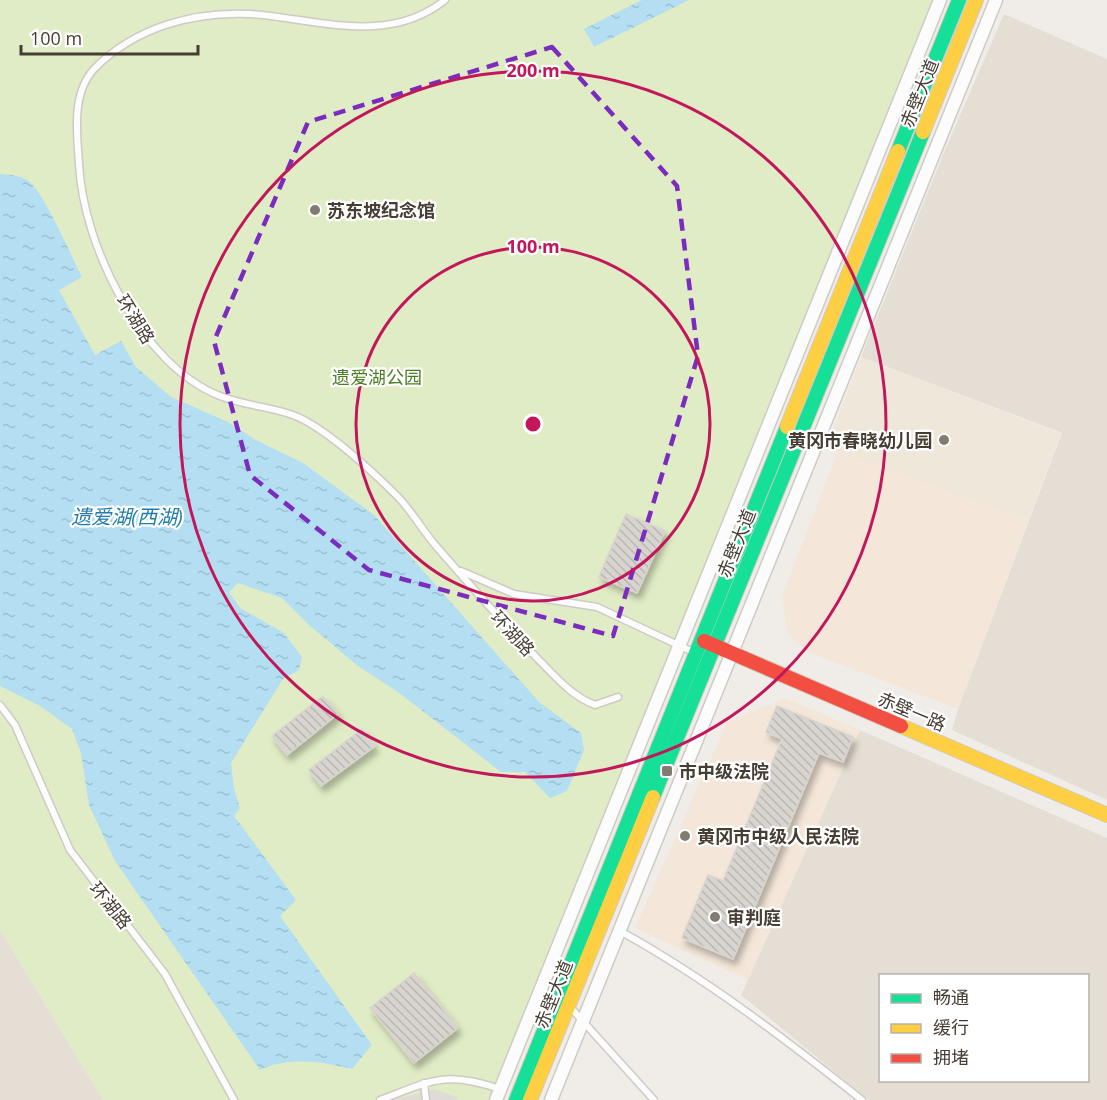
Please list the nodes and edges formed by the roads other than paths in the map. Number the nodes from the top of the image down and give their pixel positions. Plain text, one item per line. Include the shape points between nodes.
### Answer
1 (445, 0) edge
2 (940, 0) edge
3 (959, 0) edge
4 (976, 0) edge
5 (996, 0) edge
6 (458, 569) junction
7 (708, 642) junction
8 (680, 646) junction
9 (733, 653) junction
10 (696, 654) junction
11 (618, 697) dead end
12 (0, 705) edge
13 (1107, 815) edge
14 (620, 931) junction
15 (568, 1006) junction
16 (583, 1022) junction
17 (424, 1083) junction
18 (498, 1094) edge
19 (234, 1100) edge
20 (380, 1100) edge
21 (426, 1100) edge
22 (516, 1100) edge
23 (530, 1100) edge
24 (552, 1100) edge
25 (654, 1100) edge
26 (862, 1100) edge

1 - 6 lane, 环湖路 via 428,13 384,27 232,14 151,29 92,71 81,91 77,137 86,219 127,308 155,350 219,396 297,416 345,450 399,498
2 - 8 street
3 - 7 main road, 赤壁大道
4 - 7 main road, 赤壁大道
5 - 9 street
6 - 8 lane via 514,594 597,607
6 - 11 lane, 环湖路 via 508,629 565,687 595,705
7 - 9 main road, 赤壁一路
7 - 10 main road, 赤壁大道
7 - 15 main road, 赤壁大道
8 - 10 lane
8 - 18 street
9 - 13 main road, 赤壁一路
9 - 14 street
10 - 22 main road, 赤壁大道
12 - 19 lane, 环湖路 via 15,725 70,850 165,974
14 - 16 street
14 - 26 lane via 715,989
15 - 16 lane
15 - 23 main road, 赤壁大道
16 - 24 street
16 - 25 lane
17 - 18 lane via 455,1077 475,1080
17 - 20 lane
17 - 21 lane

